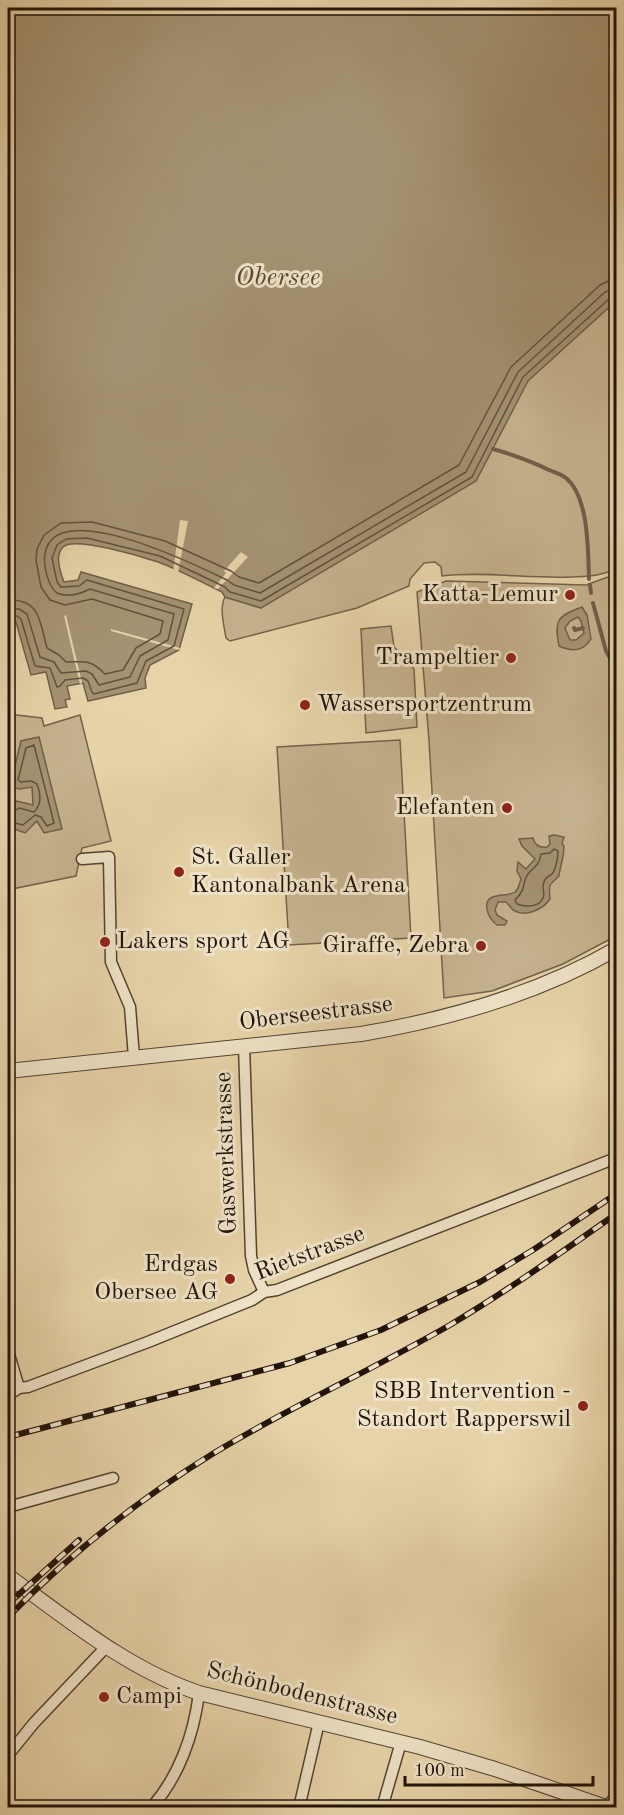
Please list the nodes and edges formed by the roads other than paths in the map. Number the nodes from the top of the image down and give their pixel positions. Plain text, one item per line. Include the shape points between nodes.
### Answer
1 (82, 859) dead end
2 (616, 949) edge
3 (244, 1046) junction
4 (134, 1057) junction
5 (8, 1071) edge
6 (616, 1158) edge
7 (264, 1292) junction
8 (8, 1351) edge
9 (19, 1388) junction
10 (8, 1395) edge
11 (113, 1478) dead end
12 (8, 1507) edge
13 (8, 1576) edge
14 (107, 1646) junction
15 (199, 1693) junction
16 (319, 1722) junction
17 (401, 1742) junction
18 (8, 1755) edge
19 (559, 1791) junction
20 (616, 1802) edge
21 (151, 1808) edge
22 (299, 1808) edge
23 (382, 1808) edge
24 (569, 1808) edge
25 (609, 1808) edge

1 - 4 street via 109,857 111,962 130,1007
2 - 3 street, Oberseestrasse via 567,975 441,1018 361,1034
3 - 4 street, Oberseestrasse
3 - 7 street, Gaswerkstrasse via 251,1256
4 - 5 street, Oberseestrasse
6 - 7 street, Rietstrasse
7 - 9 street, Rietstrasse via 148,1342
8 - 9 street
9 - 10 street, Rietstrasse
11 - 12 street
13 - 14 street, Schönbodenstrasse
14 - 15 street, Schönbodenstrasse via 148,1673
14 - 18 street
15 - 16 street, Schönbodenstrasse
15 - 21 street via 183,1755 168,1786
16 - 17 street, Schönbodenstrasse
16 - 22 street
17 - 19 street, Schönbodenstrasse
17 - 23 street
19 - 24 street
19 - 25 street, Schönbodenstrasse
20 - 25 main road

